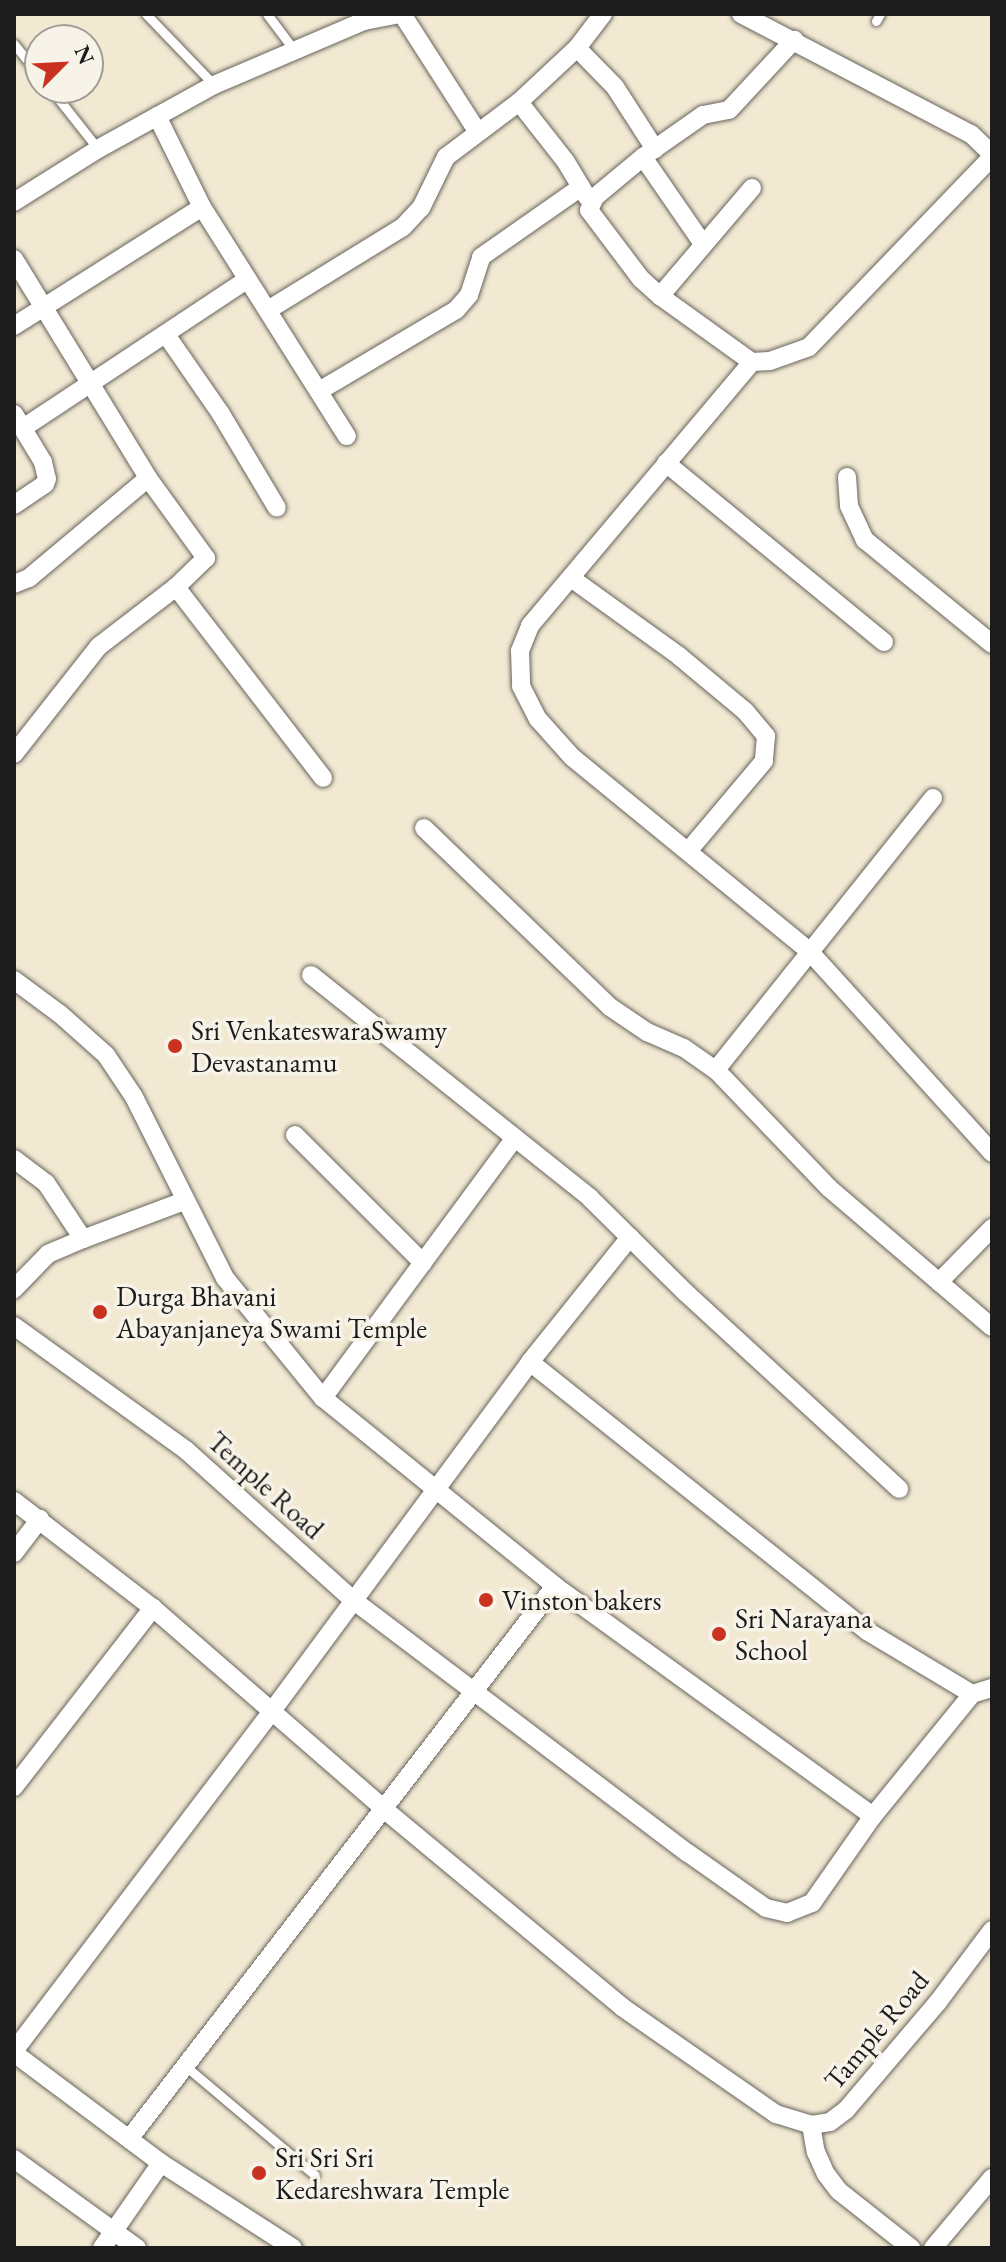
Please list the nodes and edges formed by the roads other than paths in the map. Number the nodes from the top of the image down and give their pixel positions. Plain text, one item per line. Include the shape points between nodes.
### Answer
1 (146, 14) edge
2 (267, 14) edge
3 (401, 14) edge
4 (603, 14) edge
5 (741, 14) edge
6 (794, 40) junction
7 (577, 48) junction
8 (294, 50) junction
9 (214, 85) junction
10 (519, 102) junction
11 (63, 104) edge
12 (157, 116) junction
13 (477, 131) junction
14 (98, 149) junction
15 (649, 153) junction
16 (992, 155) edge
17 (752, 188) dead end
18 (586, 194) junction
19 (14, 202) edge
20 (202, 207) junction
21 (703, 244) junction
22 (14, 259) edge
23 (247, 280) junction
24 (660, 296) junction
25 (46, 306) junction
26 (268, 310) junction
27 (14, 326) edge
28 (167, 336) junction
29 (752, 362) junction
30 (91, 382) junction
31 (319, 391) junction
32 (18, 421) edge
33 (347, 436) dead end
34 (666, 463) junction
35 (847, 477) dead end
36 (148, 478) junction
37 (14, 505) edge
38 (277, 508) dead end
39 (571, 578) junction
40 (14, 584) edge
41 (176, 587) junction
42 (884, 642) dead end
43 (992, 644) edge
44 (14, 754) edge
45 (323, 778) dead end
46 (933, 798) dead end
47 (424, 828) dead end
48 (689, 850) junction
49 (810, 952) junction
50 (311, 975) dead end
51 (14, 980) edge
52 (716, 1070) junction
53 (295, 1135) dead end
54 (515, 1138) junction
55 (992, 1153) edge
56 (14, 1159) edge
57 (184, 1201) junction
58 (992, 1228) edge
59 (630, 1237) junction
60 (83, 1239) junction
61 (423, 1263) junction
62 (939, 1282) junction
63 (14, 1289) edge
64 (14, 1326) edge
65 (992, 1327) edge
66 (530, 1362) junction
67 (323, 1398) junction
68 (899, 1489) dead end
69 (433, 1491) junction
70 (14, 1501) edge
71 (40, 1519) junction
72 (14, 1553) edge
73 (555, 1586) junction
74 (353, 1600) junction
75 (153, 1608) junction
76 (992, 1688) edge
77 (475, 1692) junction
78 (972, 1694) junction
79 (272, 1711) junction
80 (14, 1787) edge
81 (385, 1810) junction
82 (873, 1816) junction
83 (992, 1930) edge
84 (14, 2052) edge
85 (183, 2064) junction
86 (811, 2125) junction
87 (129, 2139) junction
88 (14, 2159) edge
89 (161, 2163) junction
90 (315, 2175) dead end
91 (992, 2178) edge
92 (108, 2240) edge
93 (137, 2248) edge
94 (293, 2248) edge
95 (911, 2248) edge
96 (933, 2248) edge

1 - 9 lane
2 - 8 lane
3 - 8 street via 364,21
3 - 13 street
4 - 7 street
5 - 6 street
6 - 15 street via 729,110 703,115
6 - 16 street via 971,134
7 - 10 street
7 - 15 street via 615,87
8 - 9 street
9 - 12 street
10 - 13 street
10 - 18 street
11 - 14 lane
12 - 14 street
12 - 20 street
13 - 26 street via 446,157 421,208 403,227
14 - 19 street
15 - 18 street
15 - 21 street
16 - 29 street via 823,336 796,353
17 - 21 street
18 - 24 street via 597,225
18 - 31 street via 481,257 469,295 456,310
20 - 23 street
20 - 25 street
21 - 24 street
22 - 25 street
23 - 26 street
23 - 28 street
24 - 29 street
25 - 27 street
25 - 30 street
26 - 31 street
28 - 30 street
28 - 38 street
29 - 34 street
30 - 32 street
30 - 36 street
31 - 33 street
32 - 37 street via 43,462 47,479
34 - 39 street
34 - 42 street
35 - 43 street via 849,506 865,540
36 - 40 street via 29,578
36 - 41 street via 206,558
39 - 48 street via 530,626 520,651 521,686 538,719 572,757
39 - 48 street via 679,656 745,711 766,736 764,761
41 - 44 street via 99,646
41 - 45 street
46 - 49 street
47 - 52 street via 610,1007
48 - 49 street
49 - 52 street
49 - 55 street
50 - 54 street
51 - 57 street via 106,1055 134,1097
52 - 62 street via 829,1188
53 - 61 street
54 - 59 street
54 - 61 street
56 - 60 street via 46,1183
57 - 60 street
57 - 67 street via 225,1278
58 - 62 street
59 - 66 street
59 - 68 street
60 - 63 street via 48,1254
61 - 67 street
62 - 65 street
64 - 74 street, Temple Road via 187,1451
66 - 69 street
66 - 78 street via 867,1631
67 - 69 street
69 - 73 street
69 - 74 street
70 - 71 street, Tample Road
71 - 72 street
71 - 75 street, Tample Road
73 - 77 street
73 - 82 street
74 - 77 street, Temple Road
74 - 79 street
75 - 79 street, Tample Road
75 - 80 street
76 - 78 street
77 - 81 street
77 - 82 street, Temple Road via 766,1908 787,1913 812,1903
78 - 82 street, Temple Road
79 - 81 street, Tample Road
79 - 84 street
81 - 85 street
81 - 86 street, Tample Road via 622,2007 776,2114
83 - 86 street, Tample Road via 846,2110 830,2122
84 - 87 street
85 - 87 street
85 - 90 lane
86 - 95 street via 816,2152 839,2191
87 - 89 street
88 - 92 street
89 - 92 street
89 - 94 street
91 - 96 street
92 - 93 street

